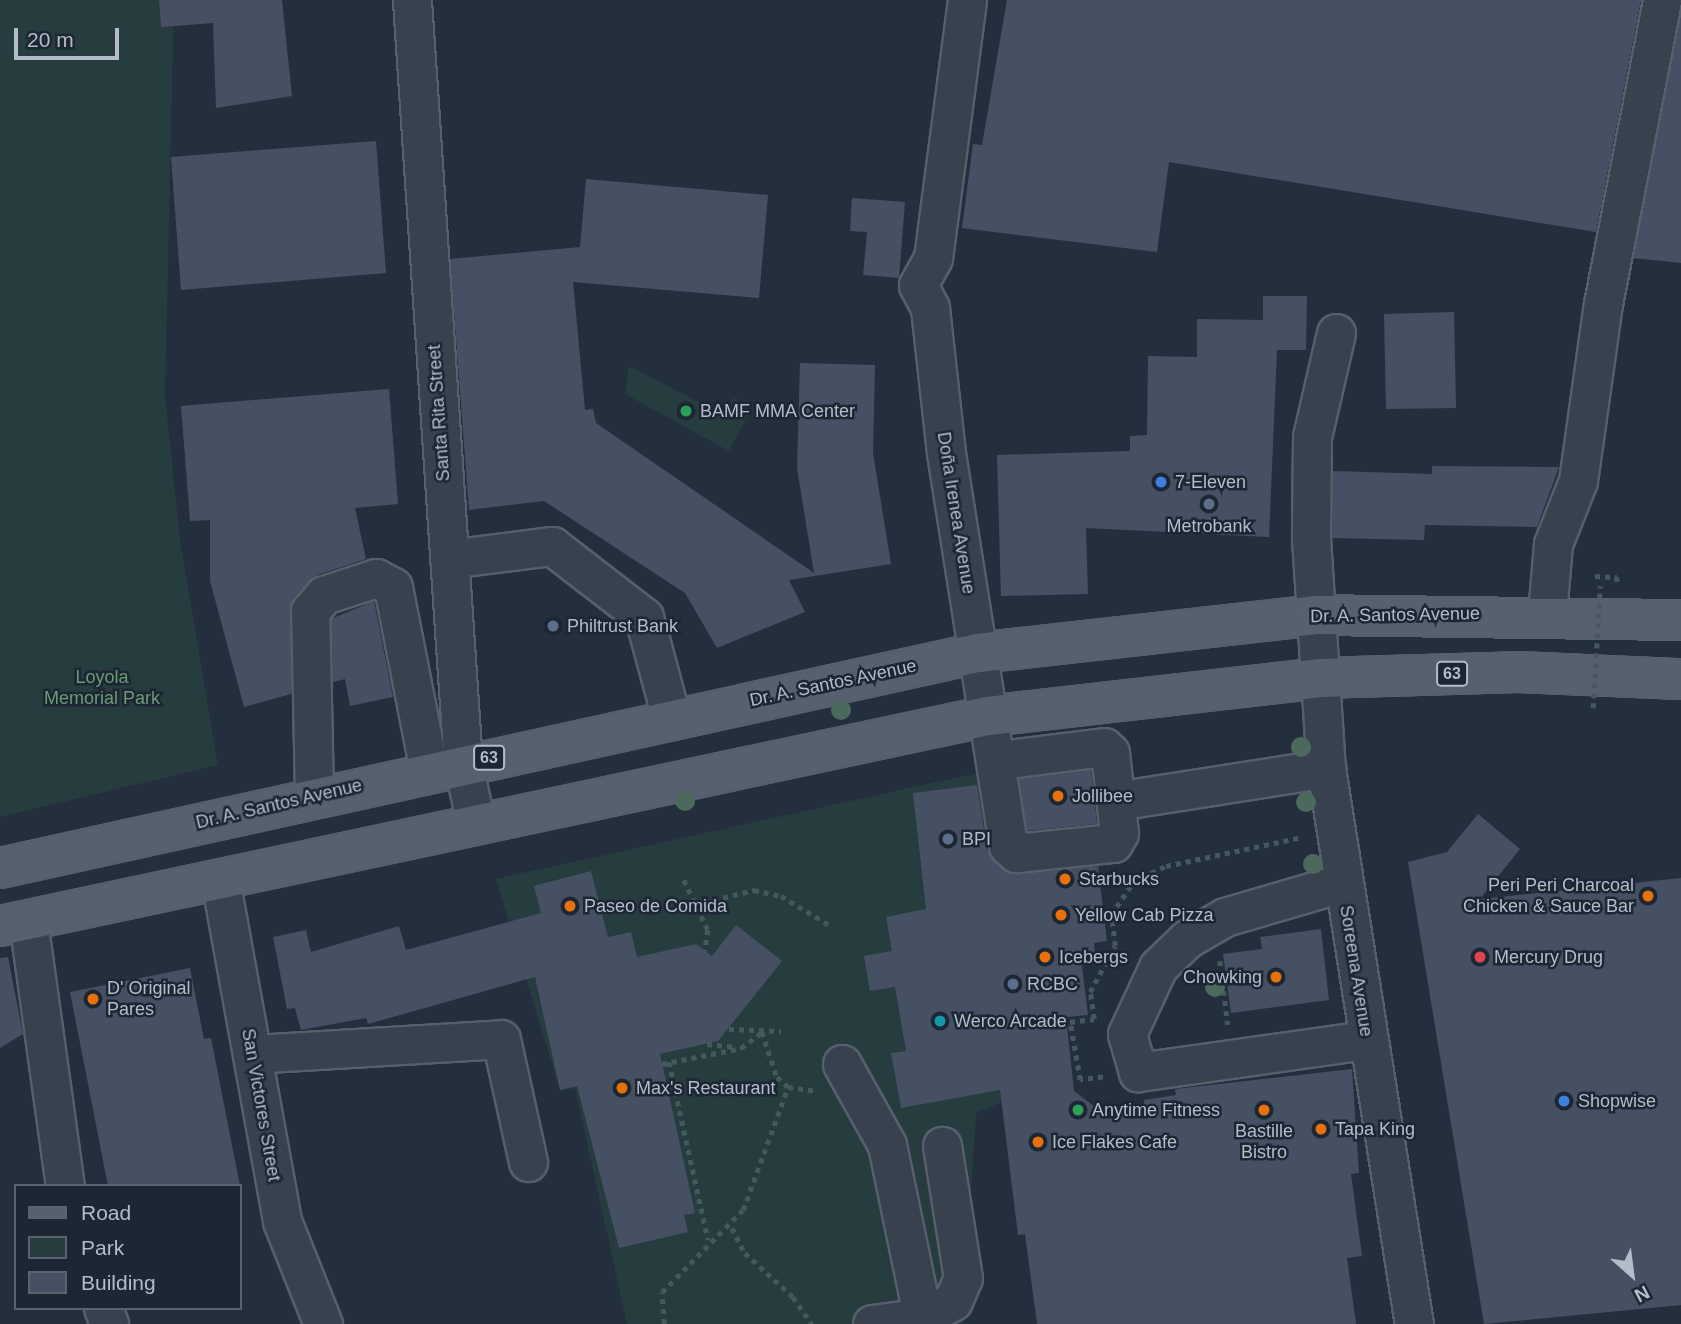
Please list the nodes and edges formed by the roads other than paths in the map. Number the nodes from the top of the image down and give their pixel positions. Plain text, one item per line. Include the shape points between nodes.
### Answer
1 (412, 0) edge
2 (967, 0) edge
3 (1662, 0) edge
4 (1336, 333) dead end
5 (449, 559) junction
6 (1547, 614) junction
7 (1316, 615) junction
8 (1681, 620) edge
9 (978, 653) junction
10 (1320, 678) junction
11 (1681, 679) edge
12 (1084, 704) junction
13 (988, 716) junction
14 (671, 717) junction
15 (1088, 748) junction
16 (999, 760) junction
17 (446, 767) junction
18 (1326, 768) junction
19 (314, 795) junction
20 (1116, 801) junction
21 (476, 824) junction
22 (0, 868) edge
23 (220, 880) junction
24 (1341, 883) junction
25 (14, 923) edge
26 (1367, 1040) junction
27 (252, 1054) junction
28 (842, 1064) dead end
29 (942, 1146) dead end
30 (528, 1162) dead end
31 (65, 1184) edge
32 (924, 1321) edge
33 (323, 1324) edge
34 (872, 1324) edge
35 (1415, 1324) edge

1 - 5 street, Santa Rita Street
2 - 9 street, Doña Irenea Avenue via 933,258 918,285 930,308
3 - 6 street via 1603,304 1578,481 1553,544
4 - 7 street, Soreena Avenue via 1312,437
5 - 14 street via 552,546 644,617
5 - 17 street, Santa Rita Street
6 - 7 main road, Dr. A. Santos Avenue / 63
6 - 8 main road, Dr. A. Santos Avenue / 63
7 - 9 main road, Dr. A. Santos Avenue / 63
7 - 10 street, Soreena Avenue
9 - 13 street, Doña Irenea Avenue
9 - 14 main road, Dr. A. Santos Avenue / 63
10 - 11 main road, 63 via 1518,672
10 - 12 main road, 63
10 - 18 street, Soreena Avenue
12 - 13 main road, 63
12 - 15 street
13 - 16 street, Doña Irenea Avenue
13 - 21 main road, 63
14 - 17 main road, Dr. A. Santos Avenue / 63
15 - 16 street
15 - 20 street via 1110,753
16 - 20 street, Doña Irenea Avenue via 1008,846 1016,853 1113,843 1119,833
17 - 19 main road, Dr. A. Santos Avenue / 63
17 - 19 street via 393,587 376,578 324,594 310,611
17 - 21 street, Santa Rita Street
18 - 20 street
18 - 24 street, Soreena Avenue
19 - 22 main road, Dr. A. Santos Avenue / 63
21 - 23 main road, 63
23 - 25 main road, 63
23 - 27 street, San Victores Street
24 - 26 street, Soreena Avenue
24 - 26 street via 1273,900 1205,928 1158,967 1127,1034 1138,1072
25 - 31 street
26 - 35 street, Soreena Avenue
27 - 30 street via 501,1039
27 - 33 street, San Victores Street via 282,1221
28 - 32 street via 887,1145
29 - 32 street via 963,1278 953,1300
32 - 34 street

